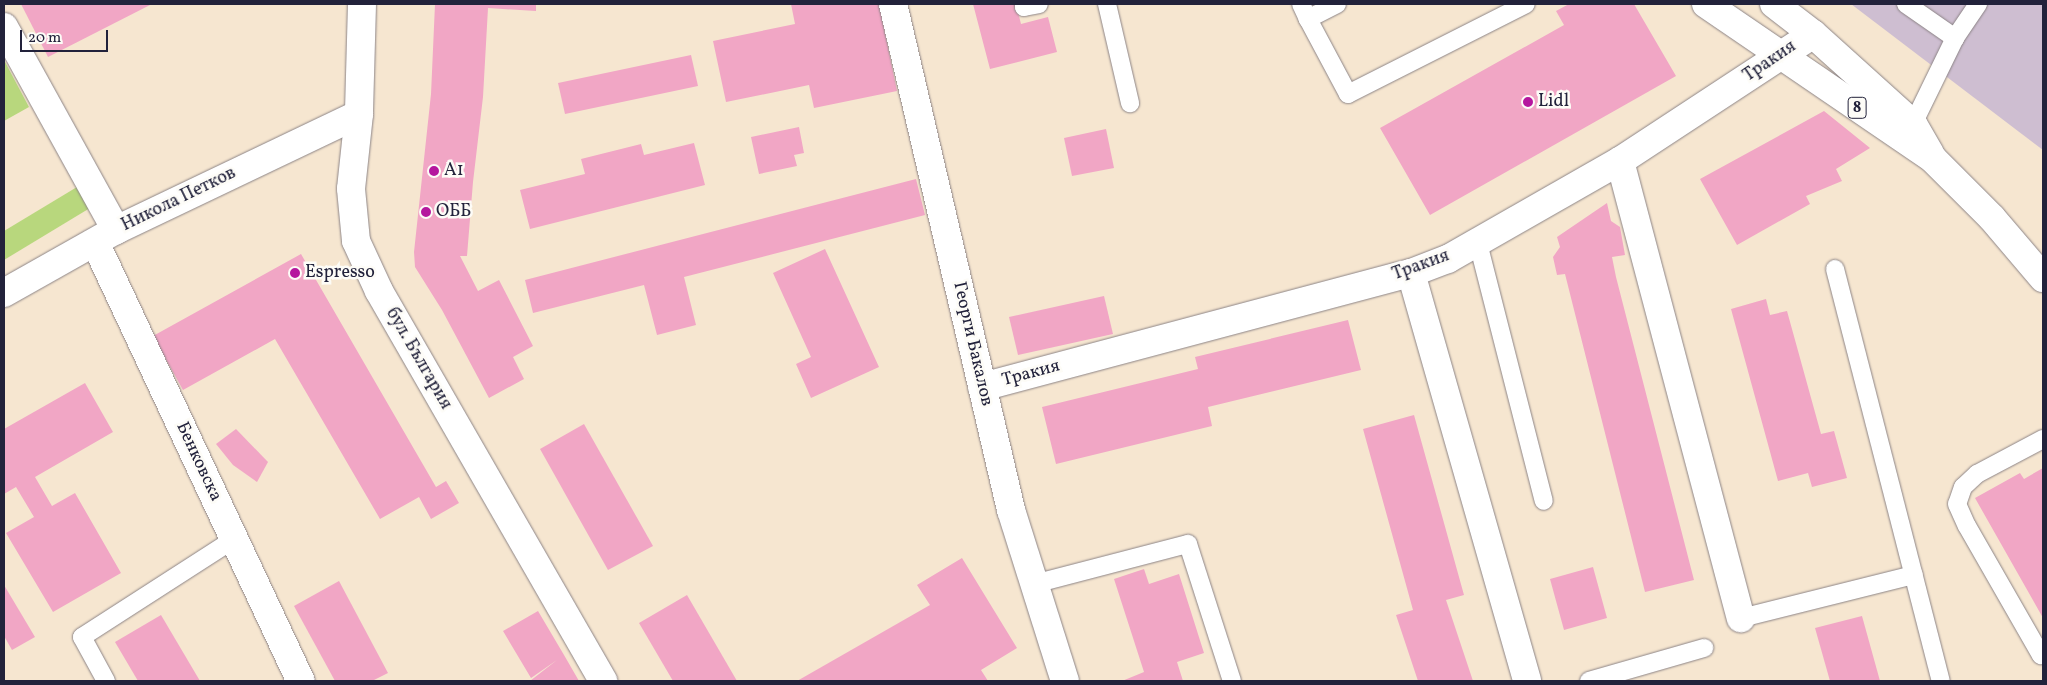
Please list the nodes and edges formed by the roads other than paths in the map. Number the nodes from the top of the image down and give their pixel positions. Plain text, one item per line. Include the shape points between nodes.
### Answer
1 (362, 4) edge
2 (893, 4) edge
3 (1024, 4) edge
4 (1039, 4) edge
5 (1107, 4) edge
6 (1337, 4) edge
7 (1526, 4) edge
8 (1706, 4) edge
9 (1774, 4) edge
10 (1906, 4) edge
11 (1978, 4) edge
12 (1305, 11) edge
13 (4, 26) edge
14 (1813, 34) junction
15 (1956, 38) junction
16 (1782, 54) junction
17 (1130, 103) dead end
18 (358, 114) junction
19 (1913, 124) junction
20 (1933, 159) junction
21 (1620, 161) junction
22 (106, 236) junction
23 (1478, 243) junction
24 (1835, 269) dead end
25 (1411, 273) junction
26 (2043, 278) edge
27 (4, 292) edge
28 (982, 387) junction
29 (2041, 446) edge
30 (1544, 501) dead end
31 (234, 539) junction
32 (1914, 576) junction
33 (1034, 584) junction
34 (1741, 618) joint
35 (1704, 648) dead end
36 (2043, 654) edge
37 (106, 681) edge
38 (301, 681) edge
39 (603, 681) edge
40 (1065, 681) edge
41 (1232, 681) edge
42 (1527, 681) edge
43 (1589, 681) edge
44 (1941, 681) edge

1 - 18 street, бул. България
2 - 28 street, Георги Бакалов
3 - 4 lane via 1024,7
5 - 17 lane
6 - 12 lane
7 - 12 lane via 1348,94
8 - 16 street, 8
9 - 14 street, 8
10 - 15 lane
11 - 15 lane
13 - 22 street, Бенковска
14 - 16 street, Тракия
14 - 19 street, 8
15 - 19 lane
16 - 20 street, 8
16 - 21 street, Тракия
18 - 22 street, Никола Петков
18 - 39 street, бул. България via 351,189 356,241 379,291
19 - 20 street, 8
20 - 26 street, 8 via 1992,218
21 - 23 street, Тракия
21 - 34 street
22 - 27 street, Никола Петков
22 - 31 street, Бенковска
23 - 25 street, Тракия
23 - 30 lane
24 - 32 lane
25 - 28 street, Тракия
25 - 42 street
28 - 33 street, Георги Бакалов via 1011,510
29 - 36 lane via 1977,474 1963,487 1958,504 1967,526
31 - 37 lane via 82,637
31 - 38 street, Бенковска
32 - 34 lane
32 - 44 lane
33 - 40 street, Георги Бакалов
33 - 41 lane via 1188,544
35 - 43 lane

